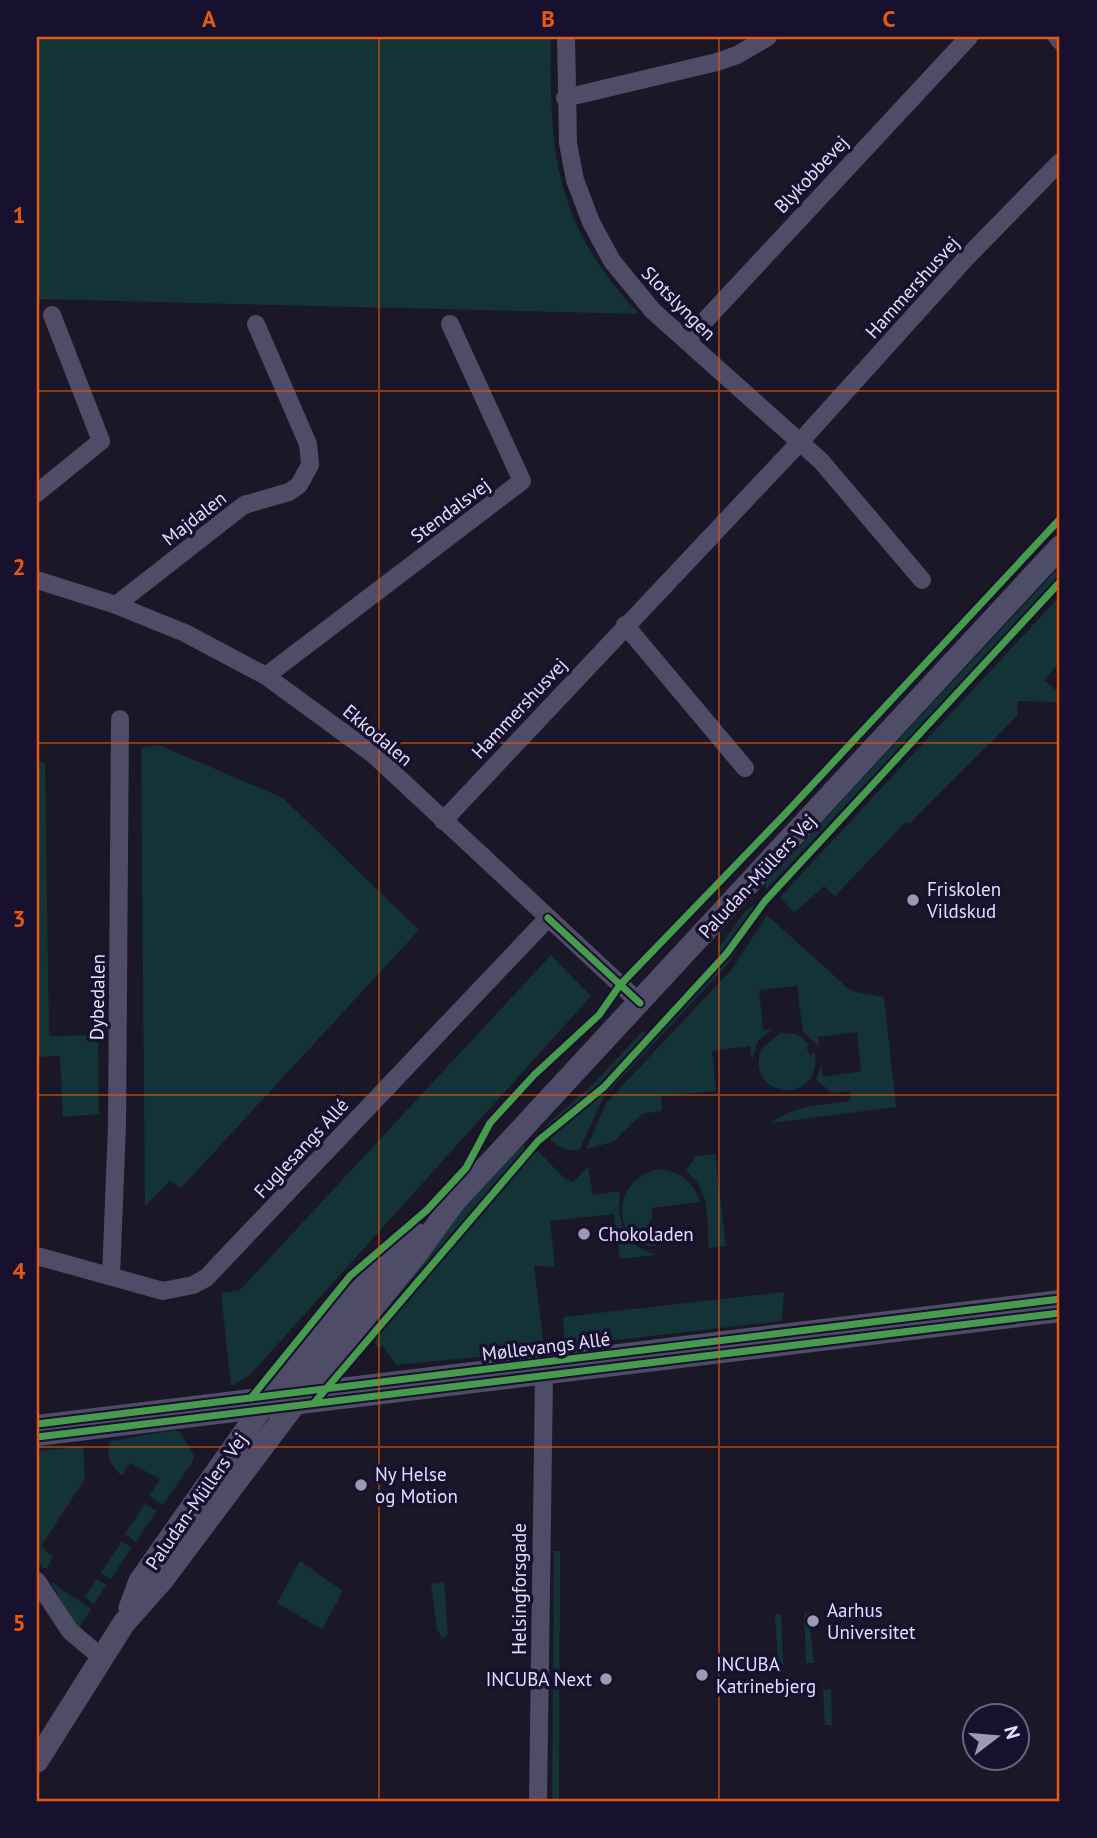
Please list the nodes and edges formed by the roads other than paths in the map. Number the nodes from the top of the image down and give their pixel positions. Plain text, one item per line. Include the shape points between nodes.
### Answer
1 (566, 37) edge
2 (768, 37) edge
3 (969, 37) edge
4 (1057, 37) edge
5 (1060, 41) edge
6 (565, 98) junction
7 (1060, 162) edge
8 (52, 315) dead end
9 (256, 324) dead end
10 (450, 324) dead end
11 (686, 341) junction
12 (799, 443) junction
13 (37, 493) edge
14 (1060, 547) edge
15 (37, 580) edge
16 (922, 580) dead end
17 (117, 605) junction
18 (625, 625) junction
19 (266, 676) junction
20 (120, 719) dead end
21 (745, 768) dead end
22 (443, 821) junction
23 (548, 918) junction
24 (639, 1003) junction
25 (453, 1203) junction
26 (37, 1256) edge
27 (111, 1276) junction
28 (1060, 1299) edge
29 (1060, 1312) edge
30 (544, 1376) junction
31 (283, 1400) junction
32 (37, 1424) edge
33 (37, 1437) edge
34 (37, 1581) edge
35 (124, 1623) junction
36 (102, 1658) junction
37 (37, 1761) edge
38 (538, 1801) edge

1 - 6 street, Slotslyngen
2 - 6 street via 717,62
3 - 11 street, Blykobbevej
4 - 5 street
6 - 11 street, Slotslyngen via 575,180 600,240 637,293
7 - 12 street, Hammershusvej
8 - 13 street via 101,441
9 - 17 street, Majdalen via 308,443 307,475 289,492 244,505
10 - 19 street, Stendalsvej via 522,481
11 - 12 street, Slotslyngen
12 - 16 street via 821,461
12 - 18 street, Hammershusvej
14 - 24 street, Paludan-Müllers Vej
15 - 17 street, Ekkodalen
17 - 19 street, Ekkodalen via 185,633
18 - 21 street
18 - 22 street, Hammershusvej
19 - 22 street, Ekkodalen via 374,755
20 - 27 street, Dybedalen via 117,1126
22 - 23 street, Ekkodalen
23 - 24 street, Ekkodalen
23 - 27 street, Fuglesangs Allé via 215,1269 193,1286 178,1290 149,1288
24 - 25 street, Paludan-Müllers Vej
25 - 31 street, Paludan-Müllers Vej via 417,1253
25 - 31 street, Paludan-Müllers Vej via 348,1303
26 - 27 street, Fuglesangs Allé
28 - 31 street, Møllevangs Allé
29 - 30 street, Møllevangs Allé
30 - 31 street, Møllevangs Allé
30 - 38 street, Helsingforsgade
31 - 32 street, Møllevangs Allé
31 - 33 street, Møllevangs Allé
31 - 35 street, Paludan-Müllers Vej via 163,1578
31 - 35 street, Paludan-Müllers Vej via 140,1581
34 - 36 street via 69,1631
35 - 36 street, Paludan-Müllers Vej
36 - 37 street, Paludan-Müllers Vej

